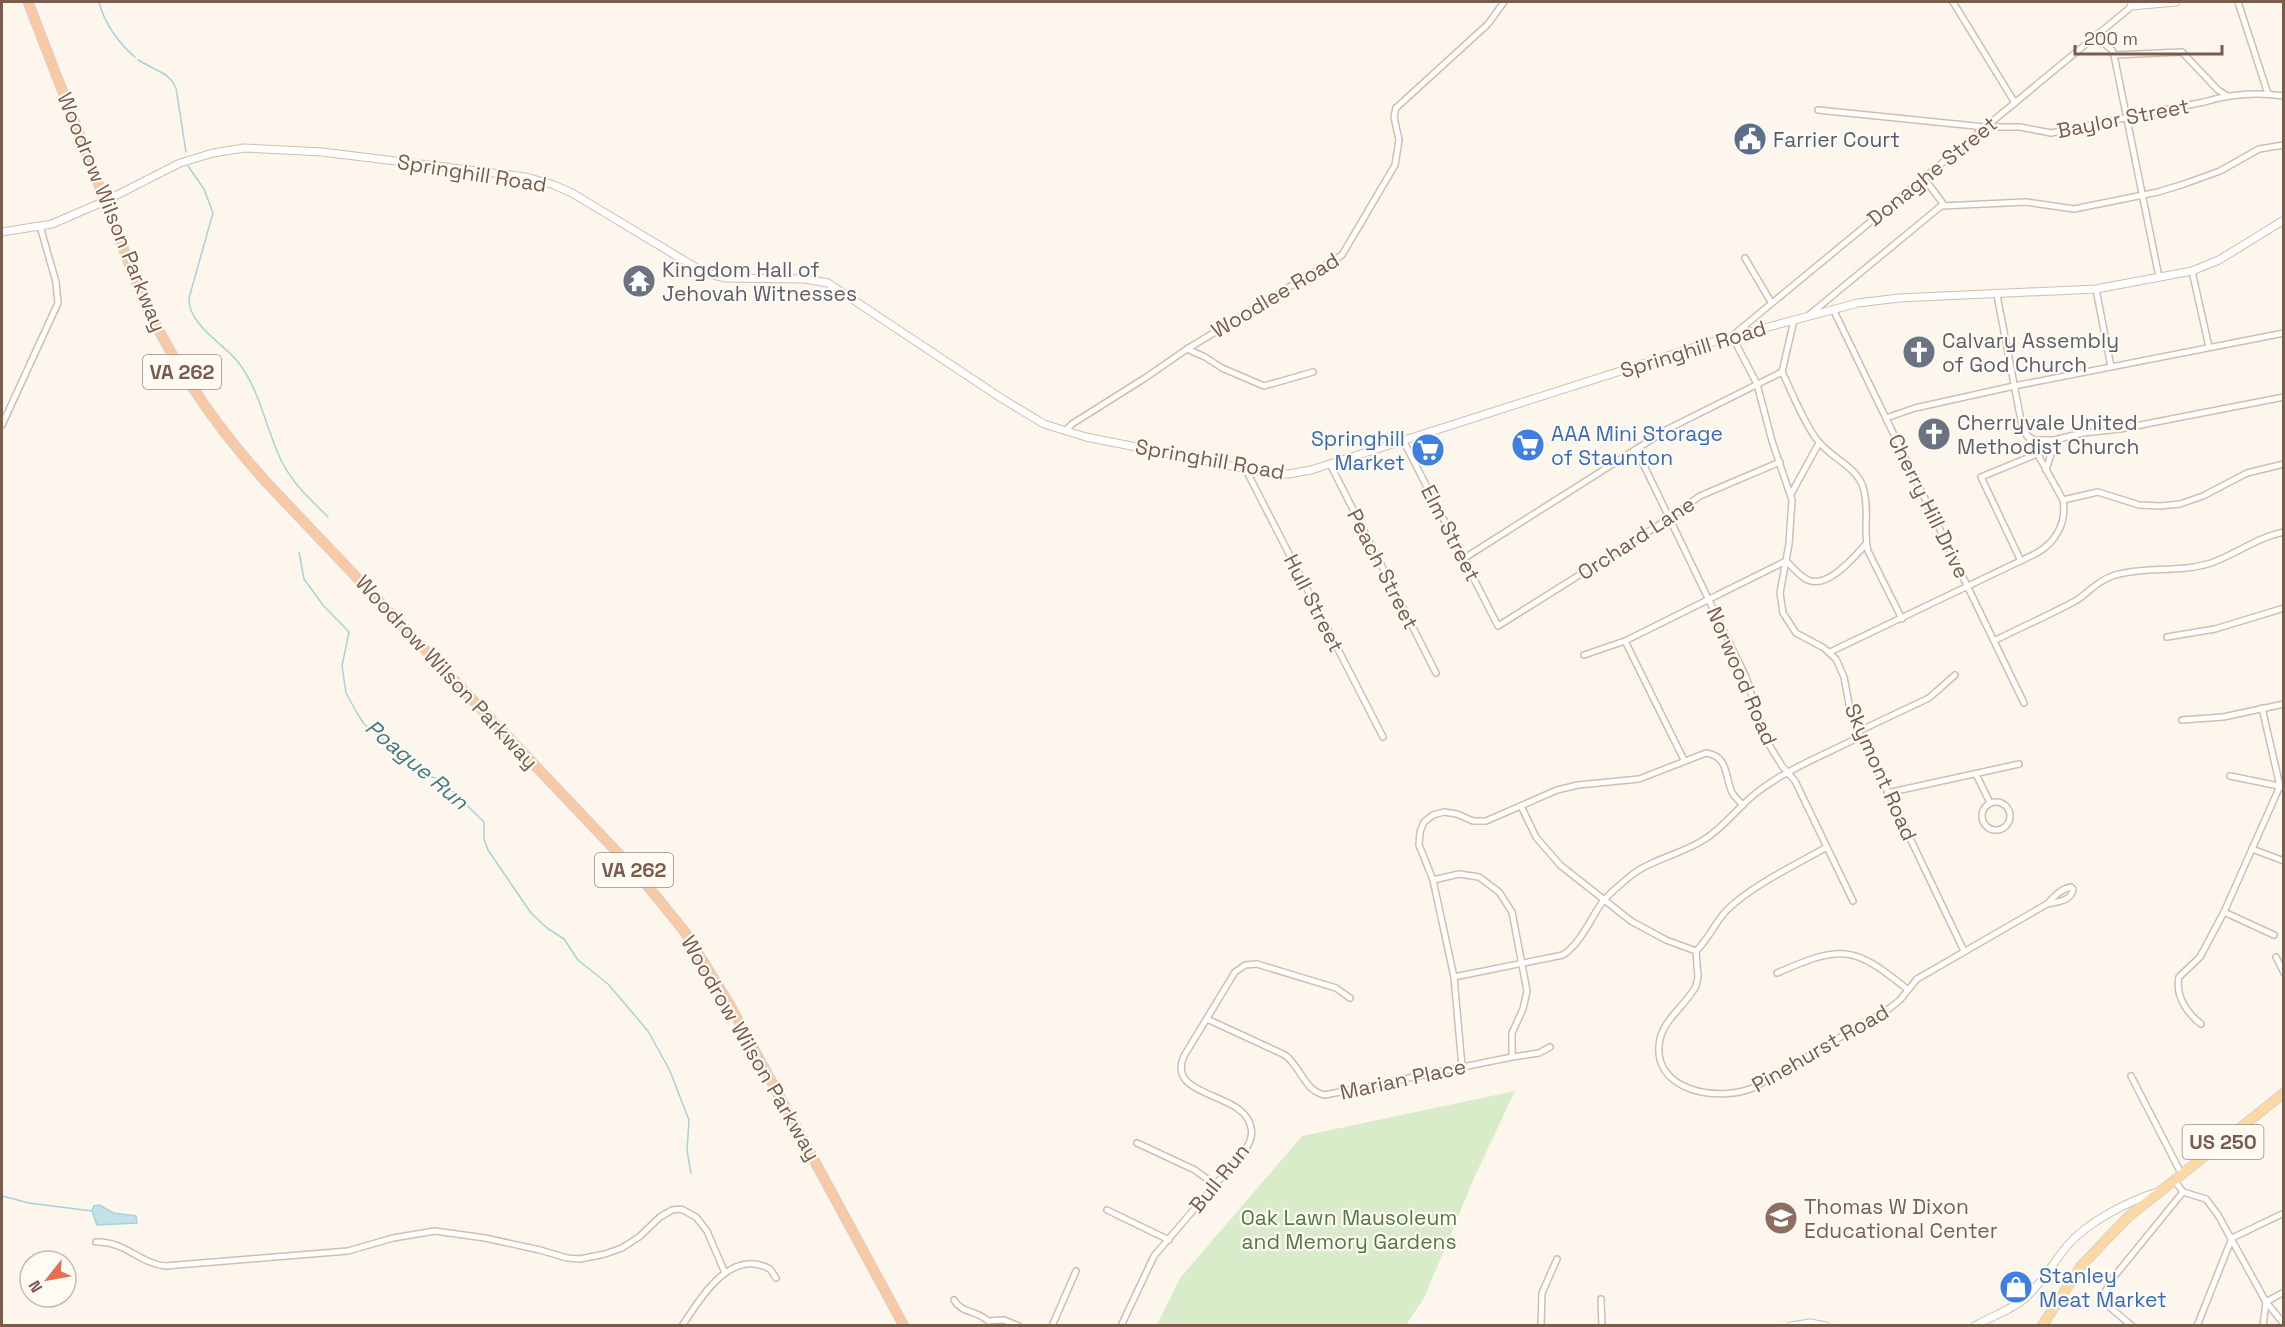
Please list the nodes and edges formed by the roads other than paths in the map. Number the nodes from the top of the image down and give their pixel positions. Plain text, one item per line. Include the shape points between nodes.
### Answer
1 (28, 2) edge
2 (1504, 2) edge
3 (1953, 2) edge
4 (2170, 2) edge
5 (2176, 2) edge
6 (2238, 2) edge
7 (2134, 4) edge
8 (2096, 37) junction
9 (2114, 55) junction
10 (2268, 94) junction
11 (2226, 95) junction
12 (2283, 96) edge
13 (2015, 103) junction
14 (1818, 110) dead end
15 (2126, 118) junction
16 (1985, 127) junction
17 (2283, 145) edge
18 (1924, 178) junction
19 (2142, 195) junction
20 (104, 199) junction
21 (1944, 205) junction
22 (2283, 220) edge
23 (40, 226) junction
24 (2, 232) edge
25 (1745, 258) dead end
26 (2192, 271) junction
27 (2159, 277) junction
28 (2096, 289) junction
29 (1997, 295) junction
30 (1771, 302) junction
31 (1833, 309) junction
32 (1808, 316) junction
33 (1794, 320) junction
34 (2283, 333) edge
35 (1732, 336) junction
36 (2209, 347) junction
37 (1187, 349) junction
38 (2111, 367) junction
39 (1313, 372) dead end
40 (1782, 372) junction
41 (1757, 384) junction
42 (2014, 386) junction
43 (2283, 397) edge
44 (1886, 418) junction
45 (2, 425) edge
46 (1065, 431) junction
47 (2026, 436) junction
48 (2062, 438) junction
49 (1404, 440) junction
50 (1819, 443) junction
51 (1636, 450) junction
52 (2037, 454) junction
53 (1780, 462) junction
54 (1330, 464) junction
55 (2283, 464) edge
56 (1245, 468) junction
57 (2046, 470) junction
58 (1791, 494) junction
59 (2063, 500) junction
60 (1670, 518) junction
61 (2283, 532) edge
62 (1866, 544) junction
63 (1463, 559) junction
64 (1786, 561) junction
65 (2021, 561) junction
66 (1968, 587) junction
67 (1710, 599) junction
68 (2283, 608) edge
69 (1902, 619) junction
70 (1498, 626) joint
71 (2167, 637) dead end
72 (1624, 641) junction
73 (1994, 641) junction
74 (1830, 652) junction
75 (1584, 656) dead end
76 (1436, 674) dead end
77 (1955, 675) dead end
78 (2024, 704) dead end
79 (2283, 704) edge
80 (2262, 708) junction
81 (2181, 720) dead end
82 (1860, 734) junction
83 (1383, 737) dead end
84 (1684, 760) junction
85 (2019, 764) dead end
86 (1789, 773) junction
87 (1976, 774) junction
88 (2230, 776) dead end
89 (2282, 787) edge
90 (1887, 793) junction
91 (1990, 803) junction
92 (1743, 805) junction
93 (1521, 806) junction
94 (1827, 847) junction
95 (2252, 849) junction
96 (2283, 861) edge
97 (1433, 880) junction
98 (1603, 901) junction
99 (1852, 901) dead end
100 (2047, 904) junction
101 (2224, 912) junction
102 (2274, 935) dead end
103 (1696, 951) junction
104 (1964, 951) junction
105 (2276, 957) dead end
106 (1523, 963) junction
107 (1777, 973) dead end
108 (2283, 973) edge
109 (1454, 977) junction
110 (1907, 989) junction
111 (1350, 998) dead end
112 (1207, 1019) junction
113 (2201, 1024) dead end
114 (1550, 1047) dead end
115 (1512, 1057) junction
116 (1462, 1067) junction
117 (2131, 1076) dead end
118 (2283, 1093) edge
119 (1137, 1143) dead end
120 (2179, 1178) junction
121 (1215, 1185) junction
122 (2162, 1190) junction
123 (2184, 1192) junction
124 (2120, 1208) junction
125 (1107, 1210) dead end
126 (2283, 1213) edge
127 (2127, 1217) junction
128 (2232, 1238) junction
129 (1169, 1240) junction
130 (96, 1242) dead end
131 (1557, 1259) dead end
132 (1076, 1271) dead end
133 (725, 1272) junction
134 (776, 1278) dead end
135 (2283, 1292) edge
136 (1601, 1299) dead end
137 (954, 1300) dead end
138 (2266, 1302) junction
139 (2283, 1324) edge
140 (682, 1326) edge
141 (904, 1326) edge
142 (1019, 1326) edge
143 (1052, 1326) edge
144 (1121, 1326) edge
145 (1541, 1326) edge
146 (1602, 1326) edge
147 (1791, 1326) edge
148 (1826, 1326) edge
149 (1975, 1326) edge
150 (2042, 1326) edge
151 (2132, 1326) edge
152 (2197, 1326) edge
153 (2263, 1326) edge

1 - 20 highway, Woodrow Wilson Parkway / VA 262
2 - 37 street, Woodlee Road via 1488,24 1396,108 1394,117 1400,140 1397,159 1344,253
3 - 13 street
4 - 5 street, Donaghe Street
4 - 7 street, Donaghe Street
6 - 10 street
7 - 8 street, Donaghe Street
8 - 9 street
8 - 13 street, Donaghe Street
9 - 11 street via 2182,52
9 - 15 street
10 - 11 street, Baylor Street
10 - 12 street, Baylor Street
11 - 15 street, Baylor Street
13 - 16 street, Donaghe Street
14 - 16 street, Baylor Street
15 - 16 street, Baylor Street via 2051,133 2020,127
15 - 19 street
16 - 18 street, Donaghe Street
17 - 19 street via 2259,149 2220,171
18 - 21 street
18 - 30 street, Donaghe Street
19 - 21 street via 2068,209 2026,202
19 - 27 street
20 - 23 street, Springhill Road
20 - 46 street, Springhill Road via 190,159 264,147 486,171 547,183 572,193 705,273 726,278 828,283 1023,412
20 - 141 highway, Woodrow Wilson Parkway / VA 262 via 158,331 192,389 228,438 637,873 685,932 731,1006
21 - 32 street
22 - 26 street, Springhill Road via 2219,260
23 - 24 street, Springhill Road
23 - 45 street via 58,303
25 - 30 street
26 - 27 street, Springhill Road
26 - 36 street
27 - 28 street, Springhill Road
28 - 29 street, Springhill Road
28 - 38 street
29 - 31 street, Springhill Road via 1888,299
29 - 42 street
30 - 35 street, Donaghe Street
31 - 32 street, Springhill Road
31 - 44 street, Cherry Hill Drive
32 - 33 street, Springhill Road
33 - 35 street, Springhill Road
33 - 40 street
34 - 36 street
35 - 41 street
35 - 49 street, Springhill Road
36 - 38 street
37 - 39 street via 1264,386
37 - 46 street, Woodlee Road
38 - 42 street
40 - 41 street
40 - 50 street
41 - 51 street via 1668,429
41 - 53 street
42 - 44 street
42 - 47 street
43 - 48 street
44 - 66 street, Cherry Hill Drive
46 - 56 street, Springhill Road
47 - 48 street via 2041,441
47 - 52 street
48 - 57 street via 2050,454
49 - 54 street, Springhill Road
49 - 63 street, Elm Street
50 - 58 street
50 - 62 street via 1855,473 1862,485
51 - 60 street, Norwood Road
51 - 63 street
52 - 57 street
52 - 65 street via 1981,477
53 - 58 street
53 - 60 street, Orchard Lane via 1705,494
54 - 56 street, Springhill Road via 1288,474
54 - 76 street, Peach Street
55 - 59 street via 2247,473 2203,496 2171,505 2139,505 2097,492
56 - 83 street, Hull Street
57 - 59 street
58 - 64 street
59 - 65 street via 2064,514 2056,536 2044,549
60 - 67 street, Norwood Road
60 - 70 street, Orchard Lane
61 - 73 street via 2200,566 2109,577 2059,609
62 - 64 street via 1837,573 1819,581 1807,580
62 - 69 street
63 - 70 street, Elm Street
64 - 67 street
64 - 74 street via 1780,593 1786,620 1800,636
65 - 66 street
66 - 69 street
66 - 73 street, Cherry Hill Drive
67 - 72 street
67 - 86 street, Norwood Road via 1749,685 1765,738
68 - 71 street via 2218,628
69 - 74 street
72 - 75 street
72 - 84 street
73 - 78 street, Cherry Hill Drive
74 - 82 street, Skymont Road via 1843,672 1850,710
77 - 82 street via 1929,698
79 - 80 street
80 - 81 street via 2223,717
80 - 89 street
82 - 86 street
82 - 90 street, Skymont Road
84 - 92 street via 1703,753 1718,757 1726,768 1732,792
84 - 93 street via 1640,778 1557,790
85 - 87 street
86 - 92 street via 1766,785
86 - 94 street, Norwood Road
87 - 90 street
87 - 91 street
88 - 89 street
89 - 95 street
90 - 104 street, Skymont Road
91 - 91 street via 1983,811 1983,821 1991,828 2001,828 2009,820 2009,811 2001,803
92 - 98 street via 1707,838 1638,871
93 - 97 street via 1485,821 1448,812 1429,818 1421,828 1419,841
93 - 98 street via 1532,831 1550,855
94 - 99 street, Norwood Road
94 - 103 street via 1736,902
95 - 96 street
95 - 101 street
97 - 106 street via 1467,874 1493,886 1514,916
97 - 109 street
98 - 103 street via 1646,930
98 - 106 street via 1566,953
100 - 100 street, Pinehurst Road via 2071,896 2073,889 2066,888
100 - 104 street, Pinehurst Road
101 - 102 street
101 - 113 street via 2200,957 2178,980 2189,1014
103 - 110 street, Pinehurst Road via 1696,986 1666,1024 1659,1047 1666,1072 1676,1083 1693,1090 1725,1093 1752,1088 1892,1007
104 - 110 street, Pinehurst Road
105 - 108 street
106 - 109 street
106 - 115 street via 1526,996 1513,1030
107 - 110 street via 1829,954 1846,954 1872,962
109 - 116 street
111 - 112 street, Bull Run via 1336,988 1250,964 1235,972
112 - 116 street, Marian Place via 1284,1054 1310,1087 1323,1094
112 - 121 street, Bull Run via 1184,1056 1182,1075 1191,1085 1240,1109 1252,1132 1246,1149
114 - 115 street, Marian Place via 1539,1053
115 - 116 street, Marian Place
117 - 120 street
118 - 120 main road, US 250
119 - 121 street via 1196,1170
120 - 122 main road, US 250
120 - 123 street
121 - 129 street, Bull Run
122 - 124 street
122 - 127 main road, US 250
123 - 128 street via 2210,1203
123 - 151 street via 2102,1296
124 - 127 street
124 - 149 street via 2070,1243 2024,1299
125 - 129 street
126 - 128 street
127 - 150 main road, US 250 via 2081,1266
128 - 138 street
128 - 152 street
129 - 144 street, Bull Run via 1151,1260
130 - 133 street via 117,1244 165,1266 348,1251 398,1237 442,1231 580,1259 622,1248 660,1217 681,1209 696,1217 707,1231
131 - 145 street via 1542,1295
132 - 143 street
133 - 134 street via 756,1264 770,1269
133 - 140 street via 704,1291
135 - 138 street
136 - 146 street
137 - 142 street via 962,1310 981,1314 988,1321 1004,1320
138 - 139 street
138 - 153 street
147 - 148 street

